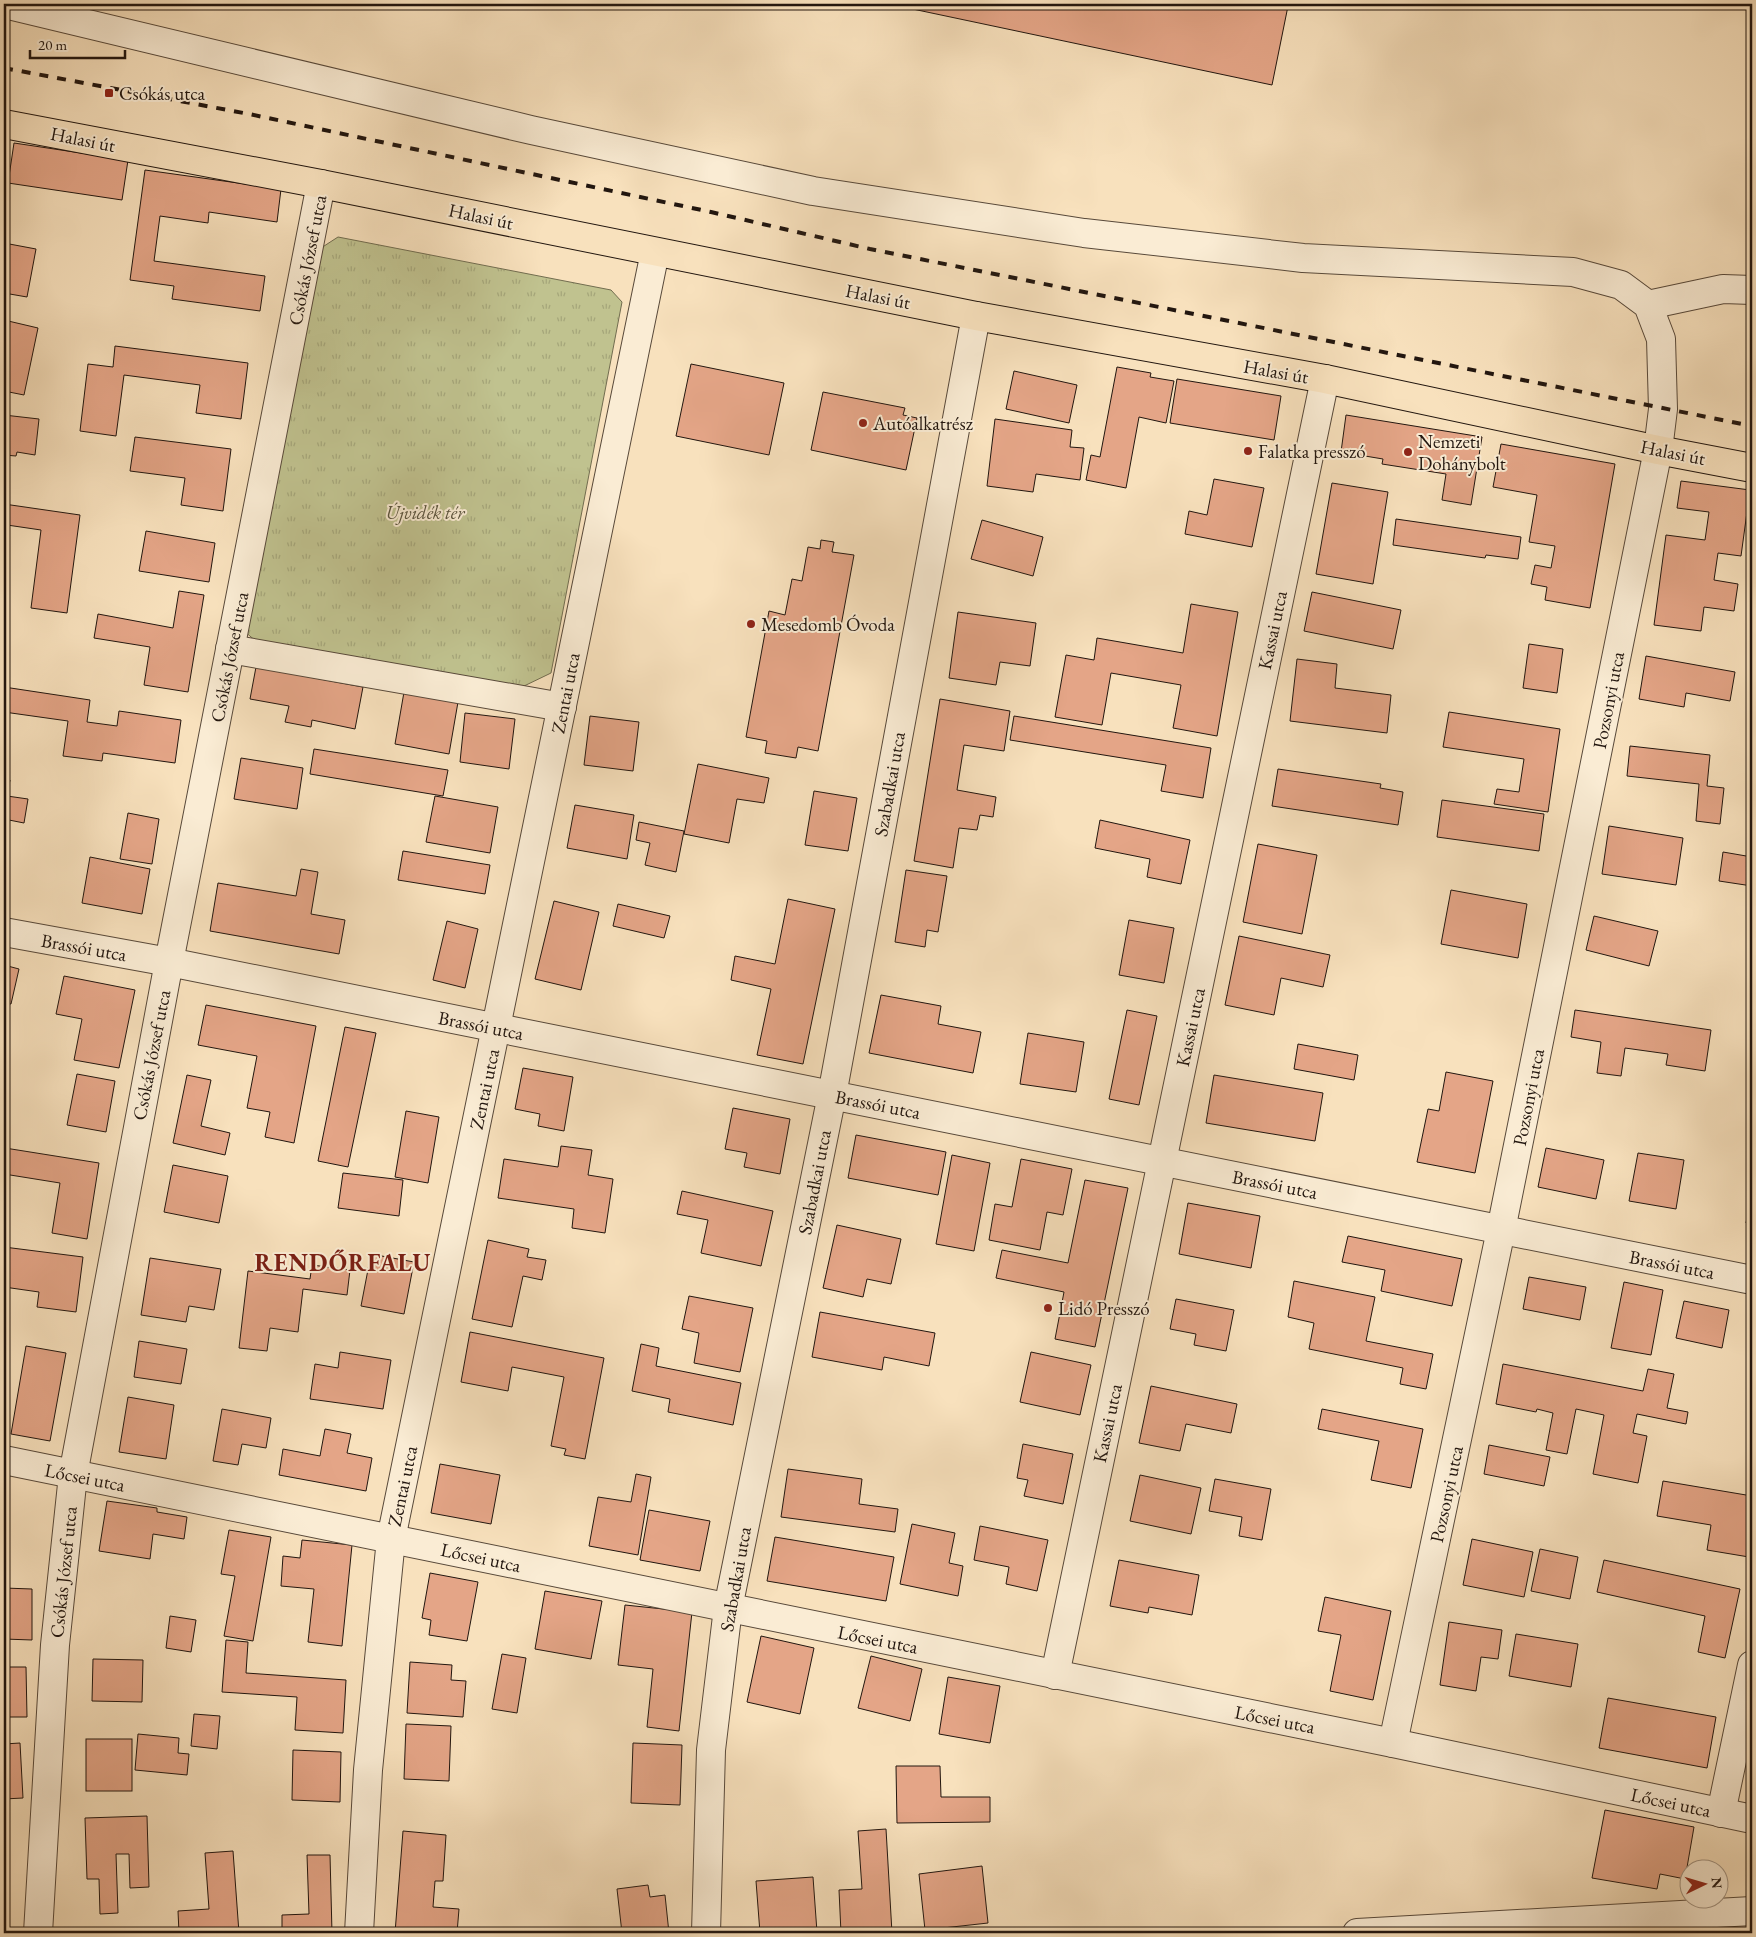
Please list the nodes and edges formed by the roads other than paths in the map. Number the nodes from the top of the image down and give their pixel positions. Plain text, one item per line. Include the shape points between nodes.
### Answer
1 (4, 4) edge
2 (4, 124) edge
3 (321, 184) junction
4 (655, 252) junction
5 (1752, 290) edge
6 (1648, 305) junction
7 (976, 316) junction
8 (1325, 380) junction
9 (1658, 450) junction
10 (1752, 468) edge
11 (230, 649) junction
12 (562, 707) junction
13 (4, 932) edge
14 (168, 962) junction
15 (497, 1028) junction
16 (832, 1095) junction
17 (1162, 1161) junction
18 (1501, 1230) junction
19 (1752, 1280) edge
20 (4, 1460) edge
21 (73, 1474) junction
22 (391, 1538) junction
23 (728, 1608) junction
24 (1752, 1665) edge
25 (1055, 1675) junction
26 (1393, 1743) junction
27 (1721, 1813) junction
28 (1752, 1819) edge
29 (1752, 1911) edge
30 (38, 1933) edge
31 (359, 1933) edge
32 (706, 1933) edge
33 (1357, 1933) edge

1 - 6 street via 531,130 812,191 1084,234 1294,257 1573,272 1621,285
2 - 3 main road, Halasi út
3 - 4 main road, Halasi út
3 - 11 street, Csókás József utca
4 - 7 main road, Halasi út
4 - 12 street, Zentai utca
5 - 6 street via 1723,289
6 - 9 street, Pozsonyi utca via 1661,339 1663,409
7 - 8 main road, Halasi út
7 - 16 street, Szabadkai utca
8 - 9 main road, Halasi út
8 - 17 street, Kassai utca
9 - 10 main road, Halasi út
9 - 18 street, Pozsonyi utca
11 - 12 street
11 - 14 street, Csókás József utca
12 - 15 street, Zentai utca
13 - 14 street, Brassói utca
14 - 15 street, Brassói utca
14 - 21 street, Csókás József utca
15 - 16 street, Brassói utca
15 - 22 street, Zentai utca
16 - 17 street, Brassói utca
16 - 23 street, Szabadkai utca
17 - 18 street, Brassói utca
17 - 25 street, Kassai utca
18 - 19 street, Brassói utca
18 - 26 street, Pozsonyi utca
20 - 21 street, Lőcsei utca
21 - 22 street, Lőcsei utca
21 - 30 street, Csókás József utca via 55,1645
22 - 23 street, Lőcsei utca
22 - 31 street, Zentai utca via 368,1770
23 - 25 street, Lőcsei utca
23 - 32 street, Szabadkai utca via 711,1750
24 - 27 street
25 - 26 street, Lőcsei utca
26 - 27 street, Lőcsei utca
27 - 28 street, Lőcsei utca
29 - 33 street

